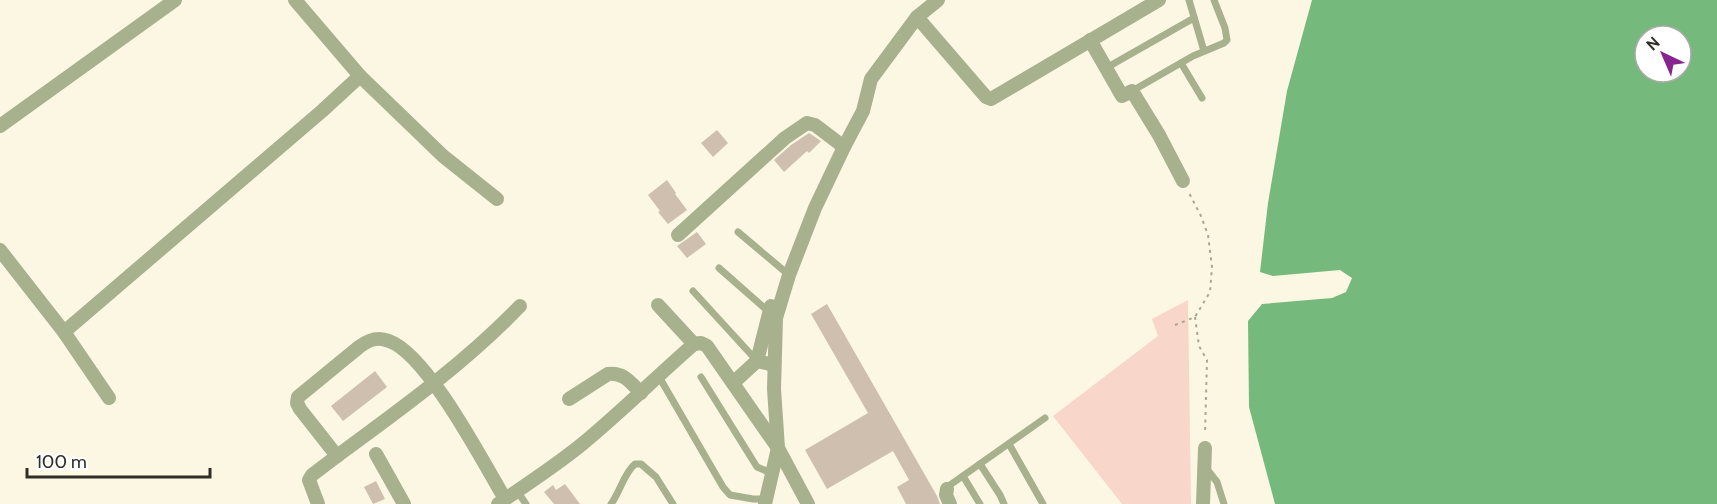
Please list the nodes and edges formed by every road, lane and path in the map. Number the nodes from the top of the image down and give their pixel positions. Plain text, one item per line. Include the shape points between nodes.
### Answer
1 (175, 0) edge
2 (295, 0) edge
3 (938, 0) edge
4 (1159, 0) edge
5 (1190, 0) edge
6 (1214, 0) edge
7 (158, 5) edge
8 (918, 17) junction
9 (1194, 18) junction
10 (1090, 40) junction
11 (1204, 51) junction
12 (1181, 63) junction
13 (1106, 68) junction
14 (360, 76) junction
15 (1132, 92) junction
16 (1202, 98) dead end
17 (0, 126) edge
18 (844, 147) junction
19 (1183, 181) joint
20 (497, 199) dead end
21 (798, 231) dead end
22 (738, 232) dead end
23 (678, 235) dead end
24 (0, 250) edge
25 (719, 268) dead end
26 (786, 272) junction
27 (693, 291) dead end
28 (658, 305) dead end
29 (520, 306) dead end
30 (773, 315) junction
31 (1195, 317) junction
32 (1175, 325) dead end
33 (64, 332) junction
34 (694, 344) junction
35 (757, 361) junction
36 (774, 365) junction
37 (658, 375) junction
38 (701, 377) dead end
39 (733, 383) junction
40 (435, 384) junction
41 (641, 393) junction
42 (109, 398) dead end
43 (569, 399) dead end
44 (1046, 418) dead end
45 (1009, 444) junction
46 (778, 448) junction
47 (1205, 448) joint
48 (376, 454) dead end
49 (337, 456) junction
50 (980, 464) junction
51 (1204, 466) junction
52 (771, 473) junction
53 (963, 476) junction
54 (946, 489) joint
55 (507, 498) edge
56 (766, 501) edge
57 (318, 504) edge
58 (404, 504) edge
59 (526, 504) edge
60 (611, 504) edge
61 (674, 504) edge
62 (808, 504) edge
63 (950, 504) edge
64 (980, 504) edge
65 (1004, 504) edge
66 (1043, 504) edge
67 (1203, 504) edge
68 (1224, 504) edge

1 - 7 street
2 - 14 street
3 - 8 street
4 - 10 street
5 - 9 lane
6 - 11 lane via 1227,40
7 - 17 street
8 - 10 street via 988,99
8 - 18 street via 872,79 863,111
9 - 11 lane
9 - 13 lane
10 - 13 street
11 - 12 lane
12 - 15 lane
12 - 16 lane
13 - 15 street via 1122,96
14 - 20 street via 443,156
14 - 33 street
15 - 19 street
18 - 23 street via 807,123 785,138
18 - 26 street
19 - 31 path via 1208,235 1212,267 1210,292
21 - 26 street
22 - 26 lane
24 - 33 street
25 - 30 lane
26 - 30 street
27 - 35 lane
28 - 34 street
29 - 40 street
30 - 35 street
30 - 36 street
31 - 32 path
31 - 47 path via 1199,346 1207,360
33 - 42 street
34 - 37 street
34 - 39 street via 707,346
35 - 36 street
35 - 39 street
36 - 46 street
37 - 41 street
37 - 56 lane via 723,488 730,495
38 - 52 lane via 757,467
39 - 46 street
40 - 49 street
40 - 49 street via 404,350 390,341 378,338 358,347 298,397 300,409
40 - 55 street
41 - 43 street via 626,378 614,373
41 - 55 street via 580,446
44 - 45 lane
45 - 50 lane
45 - 66 lane
46 - 52 street
46 - 62 street
47 - 51 street
48 - 58 street
49 - 57 street via 309,480
50 - 53 lane
50 - 65 lane
51 - 67 street
51 - 68 lane via 1217,482
52 - 56 street
53 - 54 lane
53 - 64 lane
54 - 63 street
55 - 59 lane
60 - 61 lane via 630,468 641,464 656,477

